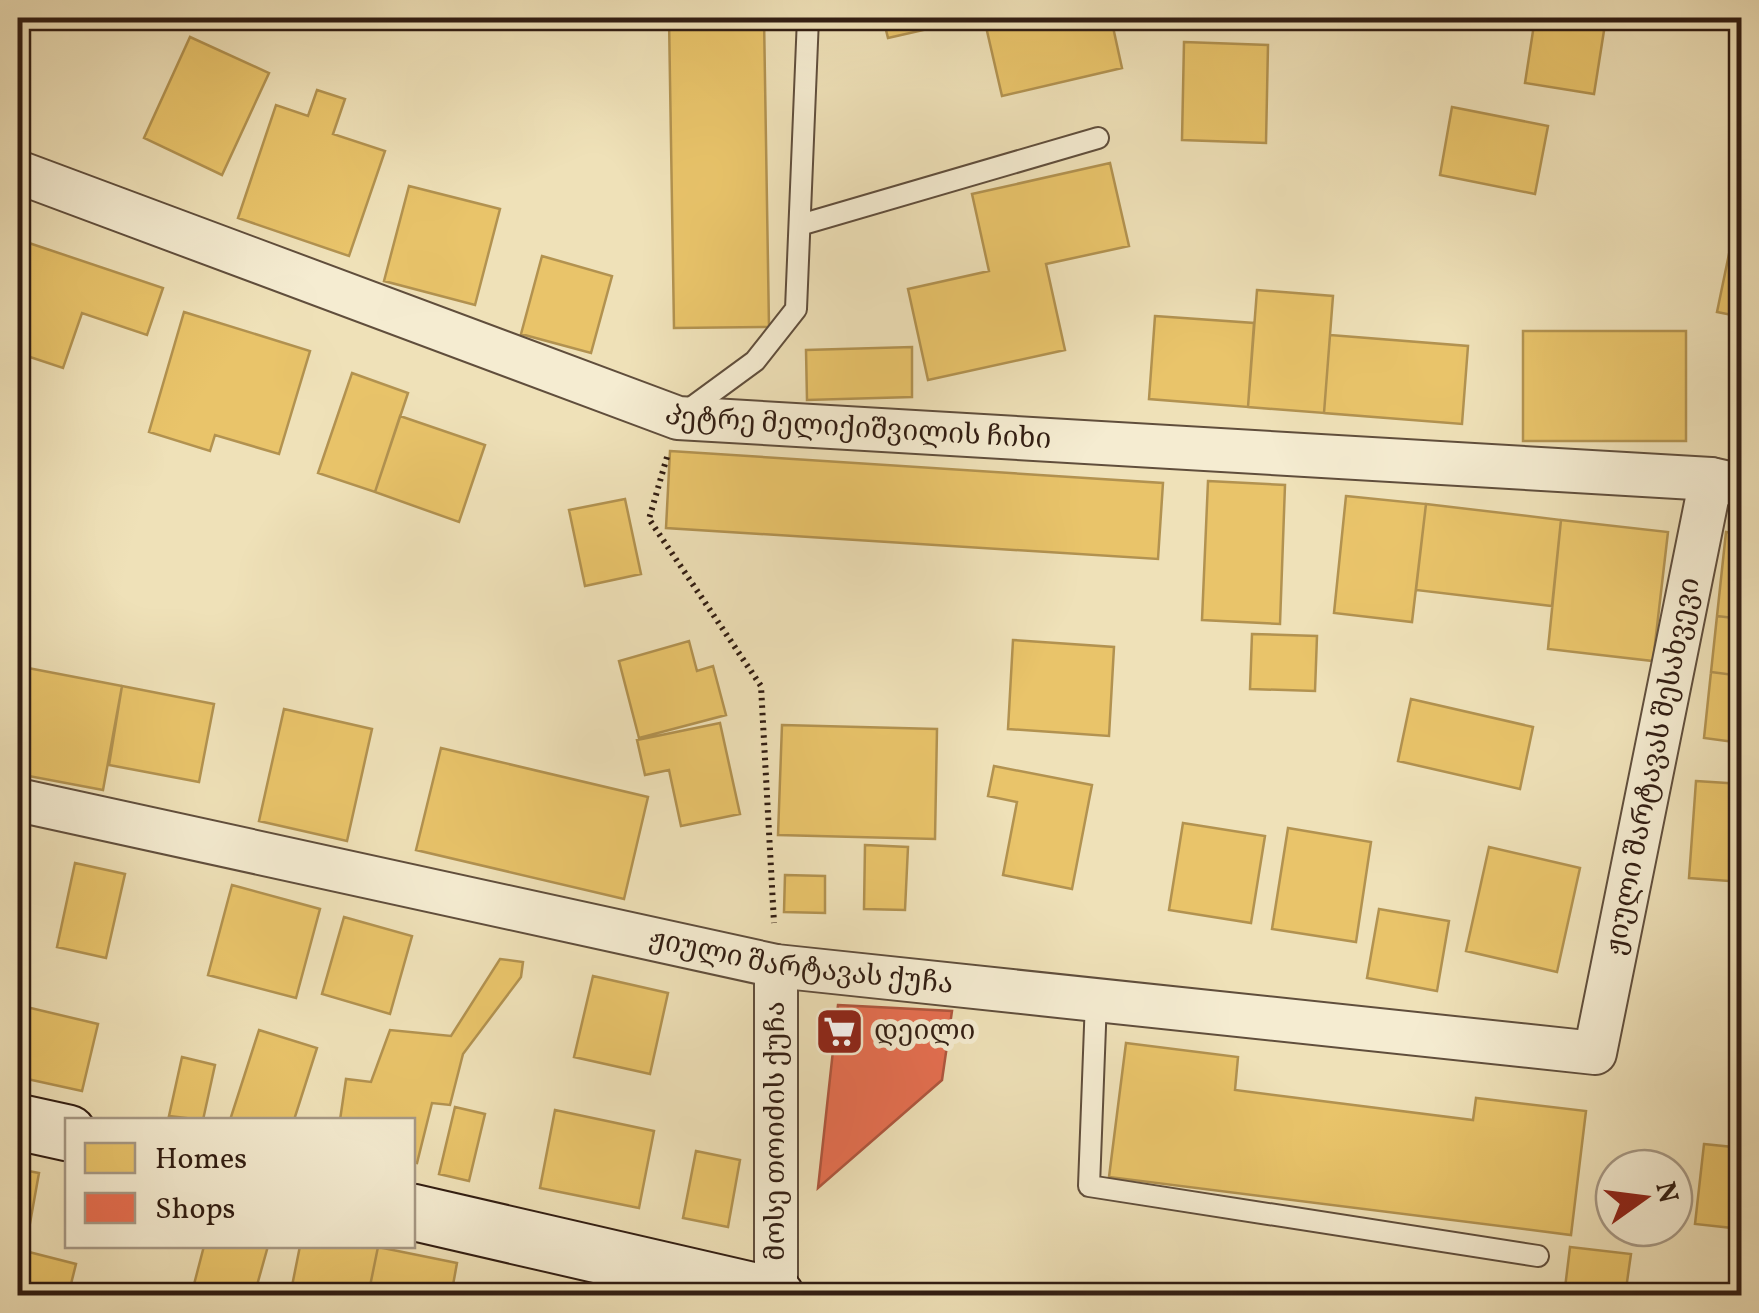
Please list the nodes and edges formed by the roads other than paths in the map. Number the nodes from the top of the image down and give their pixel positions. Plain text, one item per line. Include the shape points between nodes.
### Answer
1 (808, 18) edge
2 (1098, 138) dead end
3 (18, 172) edge
4 (800, 224) junction
5 (678, 418) junction
6 (1726, 482) edge
7 (18, 800) edge
8 (776, 966) junction
9 (1096, 1000) junction
10 (1595, 1053) joint
11 (18, 1122) edge
12 (65, 1132) edge
13 (415, 1213) edge
14 (1538, 1256) dead end
15 (776, 1295) edge

1 - 4 lane
2 - 4 lane
3 - 5 street, პეტრე მელიქიშვილის ჩიხი
4 - 5 lane via 796,309 755,360
5 - 6 street, პეტრე მელიქიშვილის ჩიხი
6 - 10 street, ჟიული შარტავას შესახვევი
7 - 8 street, ჟიული შარტავას ქუჩა
8 - 9 street, ჟიული შარტავას ქუჩა
8 - 15 street, მოსე თოიძის ქუჩა
9 - 10 street, ჟიული შარტავას ქუჩა
9 - 14 lane via 1089,1186
11 - 12 street
13 - 15 street

